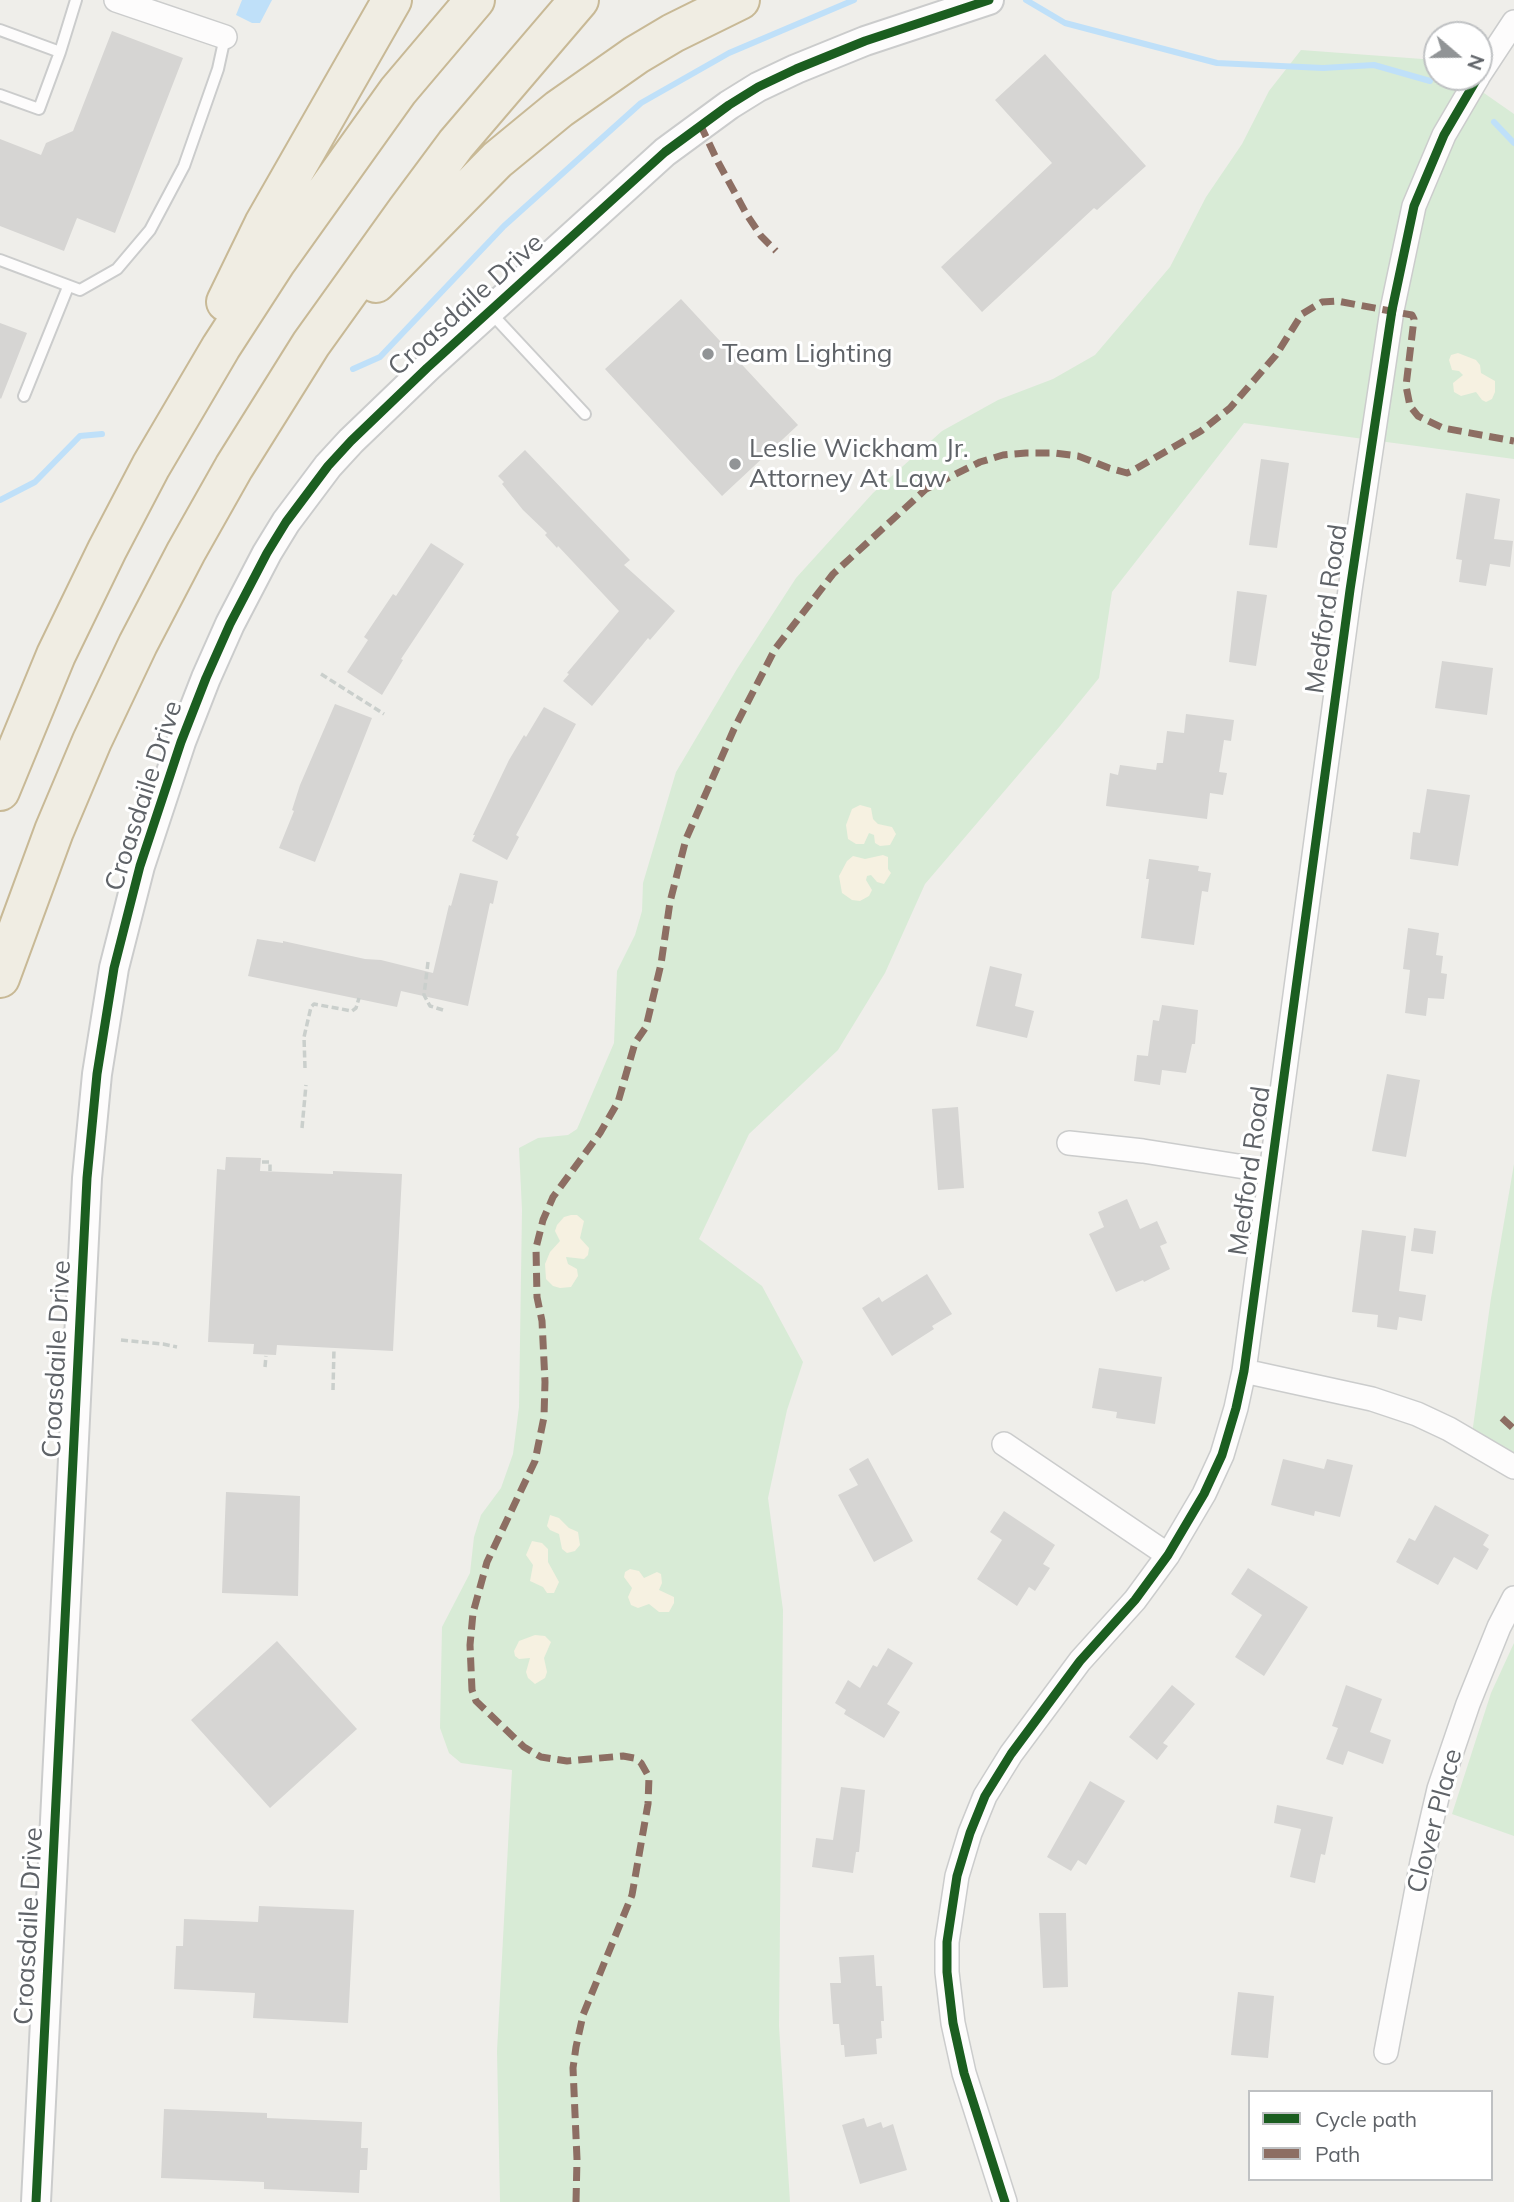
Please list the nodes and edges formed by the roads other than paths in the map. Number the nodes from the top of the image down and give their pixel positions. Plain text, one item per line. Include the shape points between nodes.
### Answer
1 (76, 0) edge
2 (116, 0) edge
3 (392, 0) edge
4 (475, 0) edge
5 (579, 0) edge
6 (740, 0) edge
7 (989, 0) edge
8 (1514, 22) edge
9 (0, 30) edge
10 (225, 37) joint
11 (60, 52) junction
12 (1493, 54) edge
13 (1469, 91) edge
14 (0, 94) edge
15 (0, 260) edge
16 (68, 287) junction
17 (490, 312) junction
18 (311, 344) junction
19 (24, 396) dead end
20 (585, 414) dead end
21 (151, 467) junction
22 (0, 791) edge
23 (0, 978) edge
24 (1069, 1143) dead end
25 (1270, 1171) junction
26 (1244, 1371) junction
27 (1004, 1444) dead end
28 (1514, 1467) edge
29 (1168, 1555) junction
30 (1514, 1598) edge
31 (1386, 2052) dead end
32 (36, 2202) edge
33 (1005, 2202) edge

1 - 11 lane
2 - 10 street
3 - 21 highway via 264,224
4 - 21 highway via 398,91 276,262
5 - 18 highway via 456,144
6 - 18 highway via 636,55 559,109 497,160 401,261
7 - 17 street, Croasdaile Drive via 836,51 729,105 665,152
8 - 12 street, Medford Road
9 - 11 lane
10 - 16 lane via 184,166 150,230 117,269 80,290
11 - 14 lane via 39,109
13 - 25 street, Medford Road via 1444,135 1414,206 1397,284
15 - 16 lane
16 - 19 lane
17 - 20 lane
17 - 32 street, Croasdaile Drive via 351,441 307,492 267,553 230,624 180,741 126,920 106,1014 87,1178
18 - 23 highway via 234,467 138,643 54,831
21 - 22 highway via 62,644
24 - 25 street
25 - 26 street, Medford Road
26 - 28 street via 1372,1399 1417,1414
26 - 29 street, Medford Road via 1222,1455
27 - 29 street
29 - 33 street, Medford Road via 1011,1754 985,1796 957,1876 947,1942 953,2023
30 - 31 street, Clover Place via 1478,1678 1439,1789

